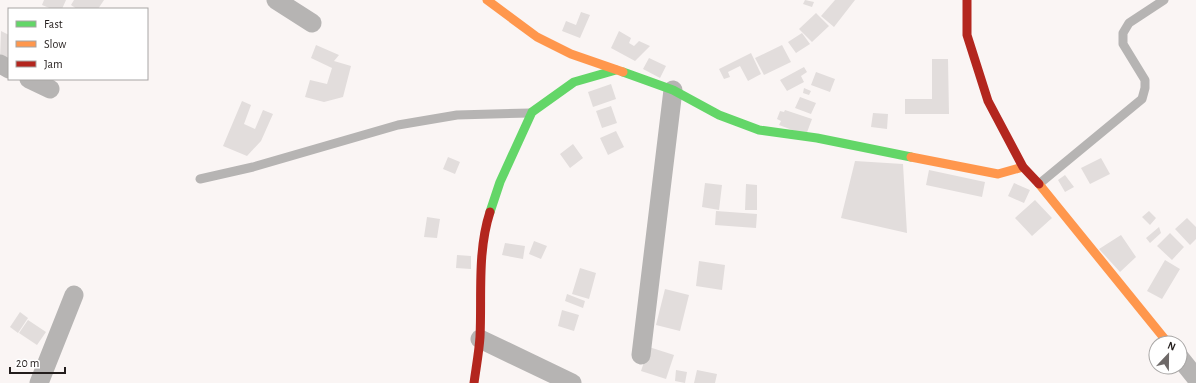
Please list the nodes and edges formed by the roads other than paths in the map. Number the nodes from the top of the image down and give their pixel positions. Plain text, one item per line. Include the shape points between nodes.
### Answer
1 (276, 0) edge
2 (487, 0) edge
3 (968, 0) edge
4 (1164, 0) edge
5 (312, 23) dead end
6 (616, 70) junction
7 (31, 80) edge
8 (50, 90) dead end
9 (673, 90) junction
10 (532, 112) junction
11 (1023, 167) junction
12 (200, 179) dead end
13 (1039, 184) junction
14 (74, 295) dead end
15 (1162, 335) edge
16 (480, 339) junction
17 (641, 355) dead end
18 (1188, 368) edge
19 (1196, 378) edge
20 (39, 383) edge
21 (474, 383) edge
22 (572, 383) edge

1 - 5 street
2 - 6 street via 537,37 571,54
3 - 11 street via 967,35 988,101
4 - 13 lane via 1129,23 1123,33 1123,44 1145,80 1142,99
6 - 9 street
6 - 10 street via 574,82
7 - 8 street
9 - 11 street via 720,115 759,130 817,138 998,174
9 - 17 street
10 - 12 lane via 457,115 398,125 253,167
10 - 16 street via 500,182 487,222 482,256
11 - 13 street
13 - 15 street
14 - 20 street
16 - 21 street
16 - 22 street
18 - 19 street

